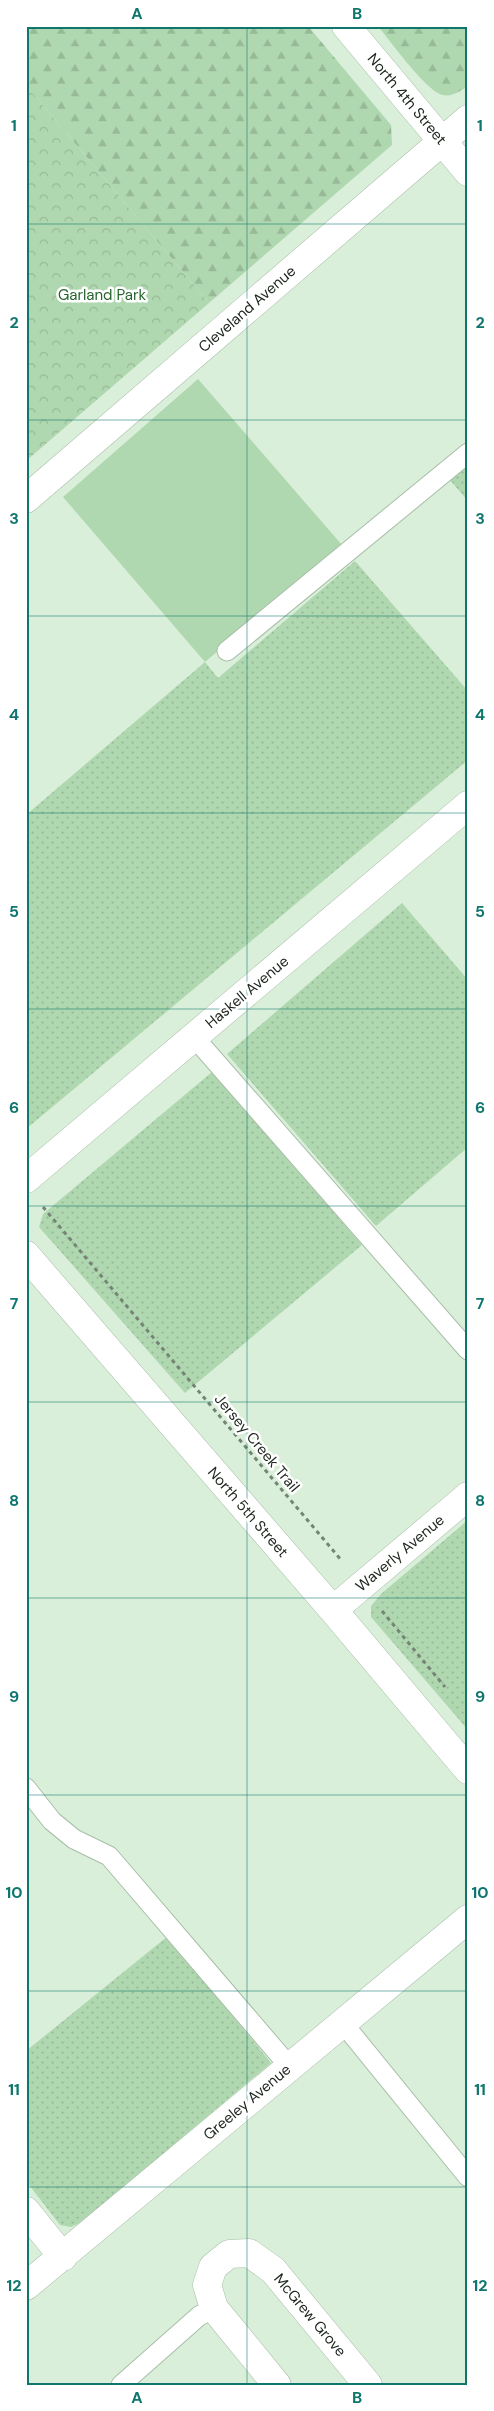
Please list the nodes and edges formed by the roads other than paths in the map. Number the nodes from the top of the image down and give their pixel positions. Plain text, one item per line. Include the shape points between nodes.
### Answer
1 (346, 26) edge
2 (468, 119) edge
3 (442, 141) junction
4 (468, 172) edge
5 (468, 453) edge
6 (26, 499) edge
7 (227, 652) dead end
8 (468, 805) edge
9 (194, 1037) junction
10 (32, 1191) edge
11 (26, 1255) edge
12 (468, 1350) edge
13 (468, 1496) edge
14 (333, 1610) junction
15 (468, 1770) edge
16 (26, 1788) edge
17 (468, 1919) edge
18 (342, 2022) junction
19 (289, 2066) junction
20 (468, 2177) edge
21 (26, 2211) edge
22 (63, 2257) junction
23 (26, 2286) edge
24 (214, 2308) junction
25 (121, 2385) edge
26 (277, 2385) edge
27 (368, 2385) edge

1 - 3 street, North 4th Street
2 - 3 street, Cleveland Avenue
3 - 4 street, North 4th Street
3 - 6 street, Cleveland Avenue
5 - 7 lane
8 - 9 street, Haskell Avenue
9 - 10 street, Haskell Avenue
9 - 12 lane
11 - 14 street, North 5th Street
13 - 14 street, Waverly Avenue
14 - 15 street, North 5th Street
16 - 19 lane via 52,1821 74,1839 109,1856
17 - 18 street, Greeley Avenue
18 - 19 street, Greeley Avenue
18 - 20 lane
19 - 22 street, Greeley Avenue
21 - 22 street
22 - 23 street, Greeley Avenue
24 - 25 lane via 198,2316
24 - 26 street, McGrew Grove
24 - 27 street, McGrew Grove via 207,2286 213,2267 229,2254 249,2253 273,2270

